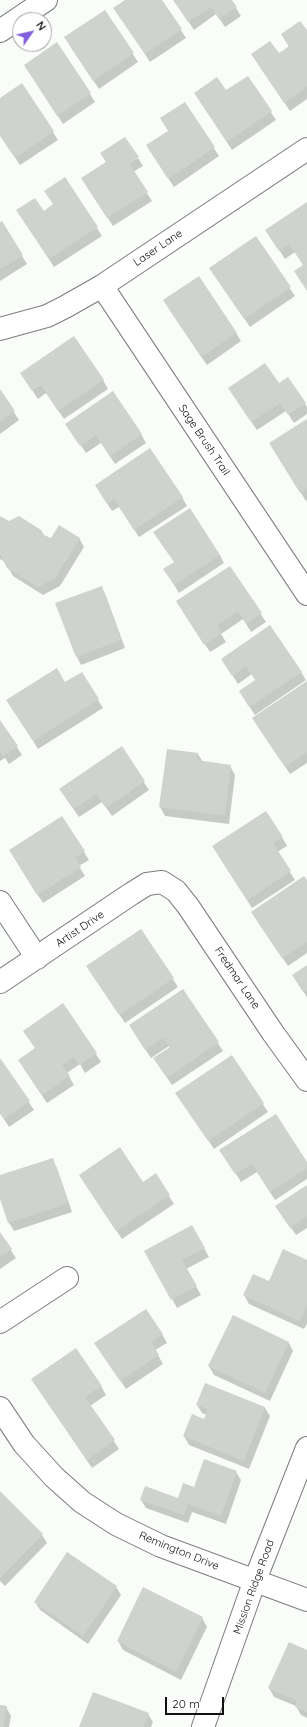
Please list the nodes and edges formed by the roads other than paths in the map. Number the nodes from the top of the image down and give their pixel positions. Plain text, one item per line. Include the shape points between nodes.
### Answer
1 (46, 0) edge
2 (0, 31) edge
3 (307, 149) edge
4 (102, 286) junction
5 (0, 329) edge
6 (307, 594) edge
7 (162, 882) joint
8 (0, 902) edge
9 (37, 958) junction
10 (0, 982) edge
11 (307, 1080) edge
12 (67, 1278) dead end
13 (0, 1322) edge
14 (0, 1408) edge
15 (307, 1448) edge
16 (255, 1580) junction
17 (307, 1600) edge
18 (203, 1727) edge

1 - 2 street
3 - 4 street, Laser Lane
4 - 5 street, Laser Lane via 47,316
4 - 6 street, Sage Brush Trail
7 - 9 street, Artist Drive via 147,884
7 - 11 street, Fredmar Lane via 176,891 188,906
8 - 9 street
9 - 10 street, Artist Drive
12 - 13 street
14 - 16 street, Remington Drive via 24,1444 54,1477 82,1502 116,1524 161,1546
15 - 16 street, Mission Ridge Road
16 - 17 street, Remington Drive
16 - 18 street, Mission Ridge Road

